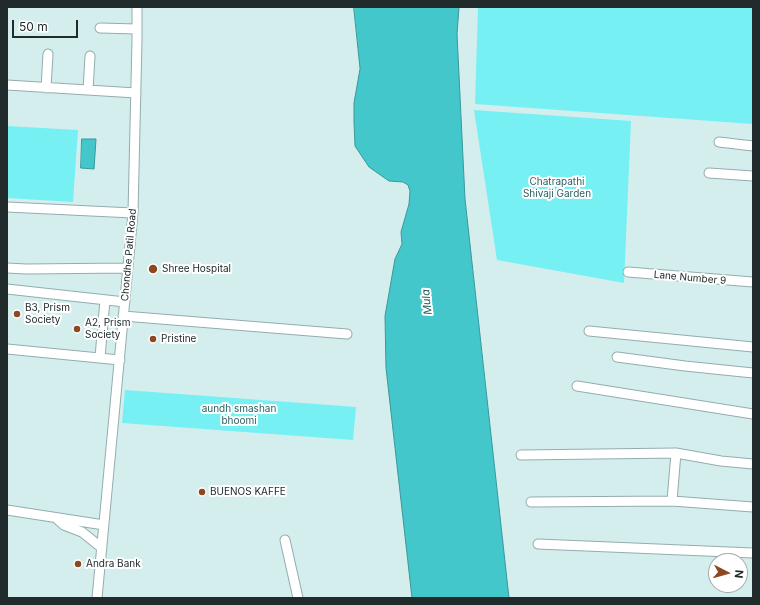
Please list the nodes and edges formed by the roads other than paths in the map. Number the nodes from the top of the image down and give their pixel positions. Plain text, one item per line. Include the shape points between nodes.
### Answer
1 (137, 7) edge
2 (100, 28) dead end
3 (137, 30) junction
4 (48, 54) dead end
5 (90, 56) dead end
6 (7, 85) edge
7 (46, 88) junction
8 (88, 90) junction
9 (136, 93) junction
10 (719, 142) dead end
11 (753, 146) edge
12 (709, 173) dead end
13 (753, 176) edge
14 (7, 207) edge
15 (133, 213) junction
16 (7, 268) edge
17 (128, 268) junction
18 (628, 272) dead end
19 (753, 282) edge
20 (7, 289) edge
21 (105, 300) junction
22 (125, 302) junction
23 (123, 316) junction
24 (589, 331) dead end
25 (347, 334) dead end
26 (753, 347) edge
27 (7, 349) edge
28 (100, 357) junction
29 (617, 357) dead end
30 (120, 360) junction
31 (753, 373) edge
32 (577, 386) dead end
33 (753, 414) edge
34 (676, 453) junction
35 (522, 455) dead end
36 (753, 464) edge
37 (672, 501) junction
38 (532, 502) dead end
39 (753, 507) edge
40 (7, 510) edge
41 (56, 518) junction
42 (104, 525) junction
43 (285, 540) dead end
44 (538, 544) dead end
45 (102, 548) junction
46 (753, 553) edge
47 (97, 598) edge
48 (298, 598) edge

1 - 3 street, Chondhe Patil Road
2 - 3 street
3 - 9 street, Chondhe Patil Road
4 - 7 street
5 - 8 street
6 - 7 street
7 - 8 street
8 - 9 street
9 - 15 street, Chondhe Patil Road
10 - 11 street
12 - 13 street
14 - 15 street
15 - 17 street, Chondhe Patil Road
16 - 17 street
17 - 22 street, Chondhe Patil Road
18 - 19 street, Lane Number 9
20 - 21 street
21 - 22 street
21 - 28 street
22 - 23 street, Chondhe Patil Road
23 - 25 street
23 - 30 street, Chondhe Patil Road
24 - 26 street
27 - 28 street
28 - 30 street
29 - 31 street
30 - 42 street, Chondhe Patil Road
32 - 33 street
34 - 35 street
34 - 36 street
34 - 37 street
37 - 38 street
37 - 39 street
40 - 41 street
41 - 42 street
41 - 45 street via 64,526 82,532
42 - 45 street, Chondhe Patil Road
43 - 48 street
44 - 46 street
45 - 47 street, Chondhe Patil Road

